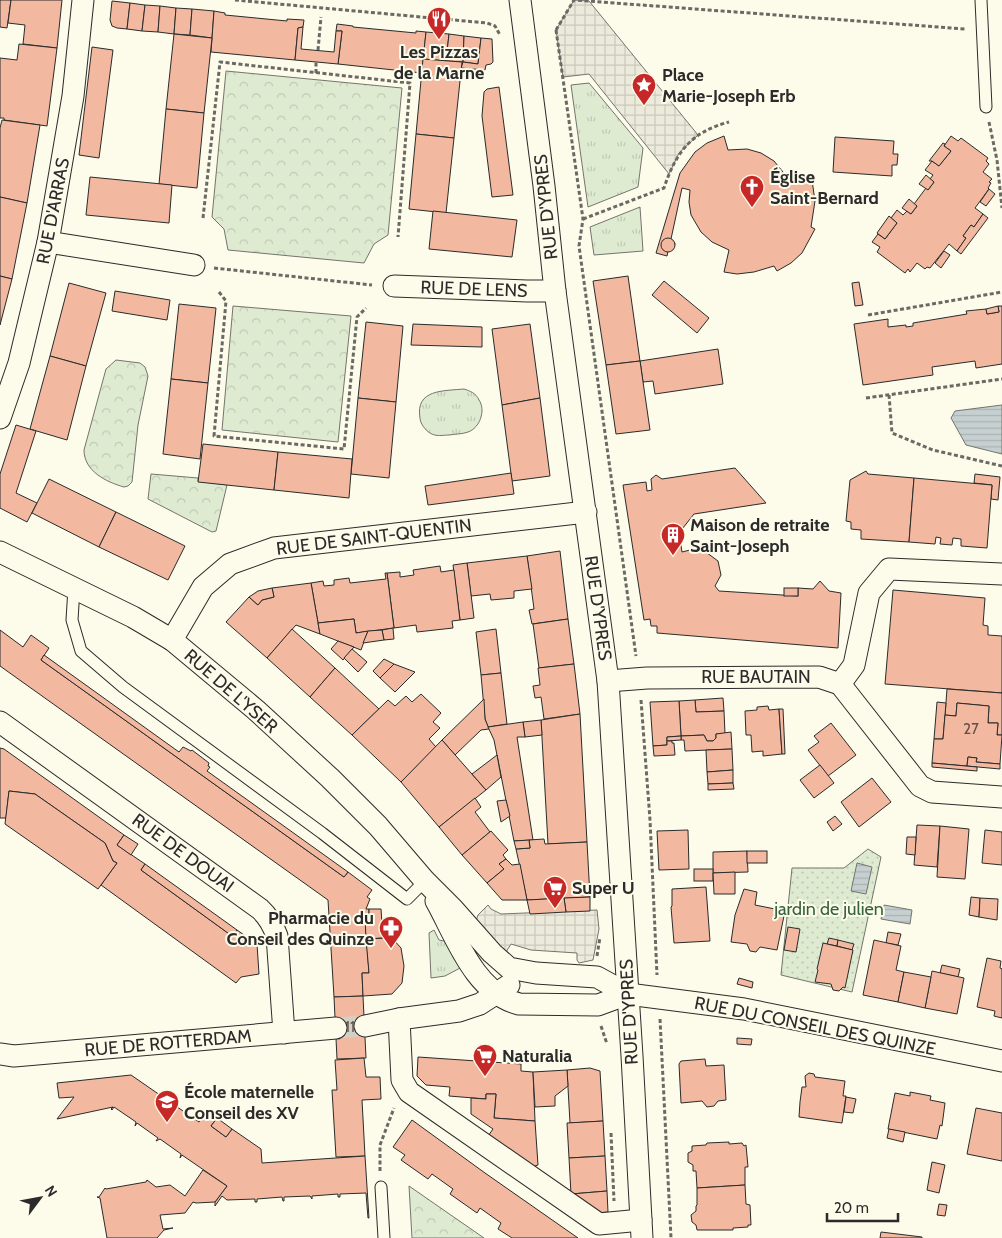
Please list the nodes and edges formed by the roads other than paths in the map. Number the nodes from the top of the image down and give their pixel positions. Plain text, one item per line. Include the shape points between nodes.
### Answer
1 (83, 0) edge
2 (520, 0) edge
3 (981, 0) edge
4 (986, 107) road end
5 (48, 242) junction
6 (194, 265) dead end
7 (394, 286) dead end
8 (555, 291) junction
9 (0, 418) edge
10 (586, 512) junction
11 (0, 552) edge
12 (1002, 574) edge
13 (74, 588) junction
14 (172, 640) junction
15 (608, 681) junction
16 (840, 684) junction
17 (0, 722) edge
18 (1002, 797) edge
19 (425, 881) junction
20 (536, 973) junction
21 (497, 993) junction
22 (628, 994) junction
23 (400, 1019) junction
24 (365, 1026) tunnel mouth
25 (336, 1028) tunnel mouth
26 (284, 1033) junction
27 (0, 1054) edge
28 (1002, 1061) edge
29 (381, 1187) road end
30 (641, 1229) edge
31 (384, 1238) edge

1 - 5 street, RUE D'ARRAS via 73,96
2 - 8 street, RUE D'YPRES
3 - 4 lane
5 - 6 street
5 - 9 street, RUE D'ARRAS via 19,363
7 - 8 street, RUE DE LENS
8 - 10 street, RUE D'YPRES
10 - 14 street, RUE DE SAINT-QUENTIN via 274,548 230,564 203,587
10 - 15 street, RUE D'YPRES
11 - 13 street, RUE DE L'YSER
12 - 16 street via 889,569 869,593 854,665
13 - 14 street, RUE DE L'YSER
13 - 19 lane via 72,620 80,651 122,687 407,899
14 - 19 street, RUE DE L'YSER via 256,710 330,778 378,826
15 - 16 street, RUE BAUTAIN via 819,677
15 - 22 street, RUE D'YPRES
16 - 18 street via 920,786 932,792
17 - 26 street, RUE DE DOUAI via 267,916 277,936
19 - 20 street, RUE DE L'YSER via 509,968
19 - 21 street, RUE DE L'YSER via 473,970
20 - 21 street, RUE DE L'YSER via 513,981
20 - 22 street, RUE DE L'YSER via 597,977
21 - 22 street, RUE DE L'YSER via 507,1001 520,1004 590,1005
21 - 23 street via 480,1004 459,1011
22 - 28 street, RUE DU CONSEIL DES QUINZE via 744,1009
22 - 30 street, RUE D'YPRES
23 - 24 street
23 - 30 street, RUE D'YPRES via 402,1080 409,1092 599,1224 615,1222
25 - 26 street, RUE DE ROTTERDAM
26 - 27 street, RUE DE ROTTERDAM via 14,1056
29 - 31 lane

